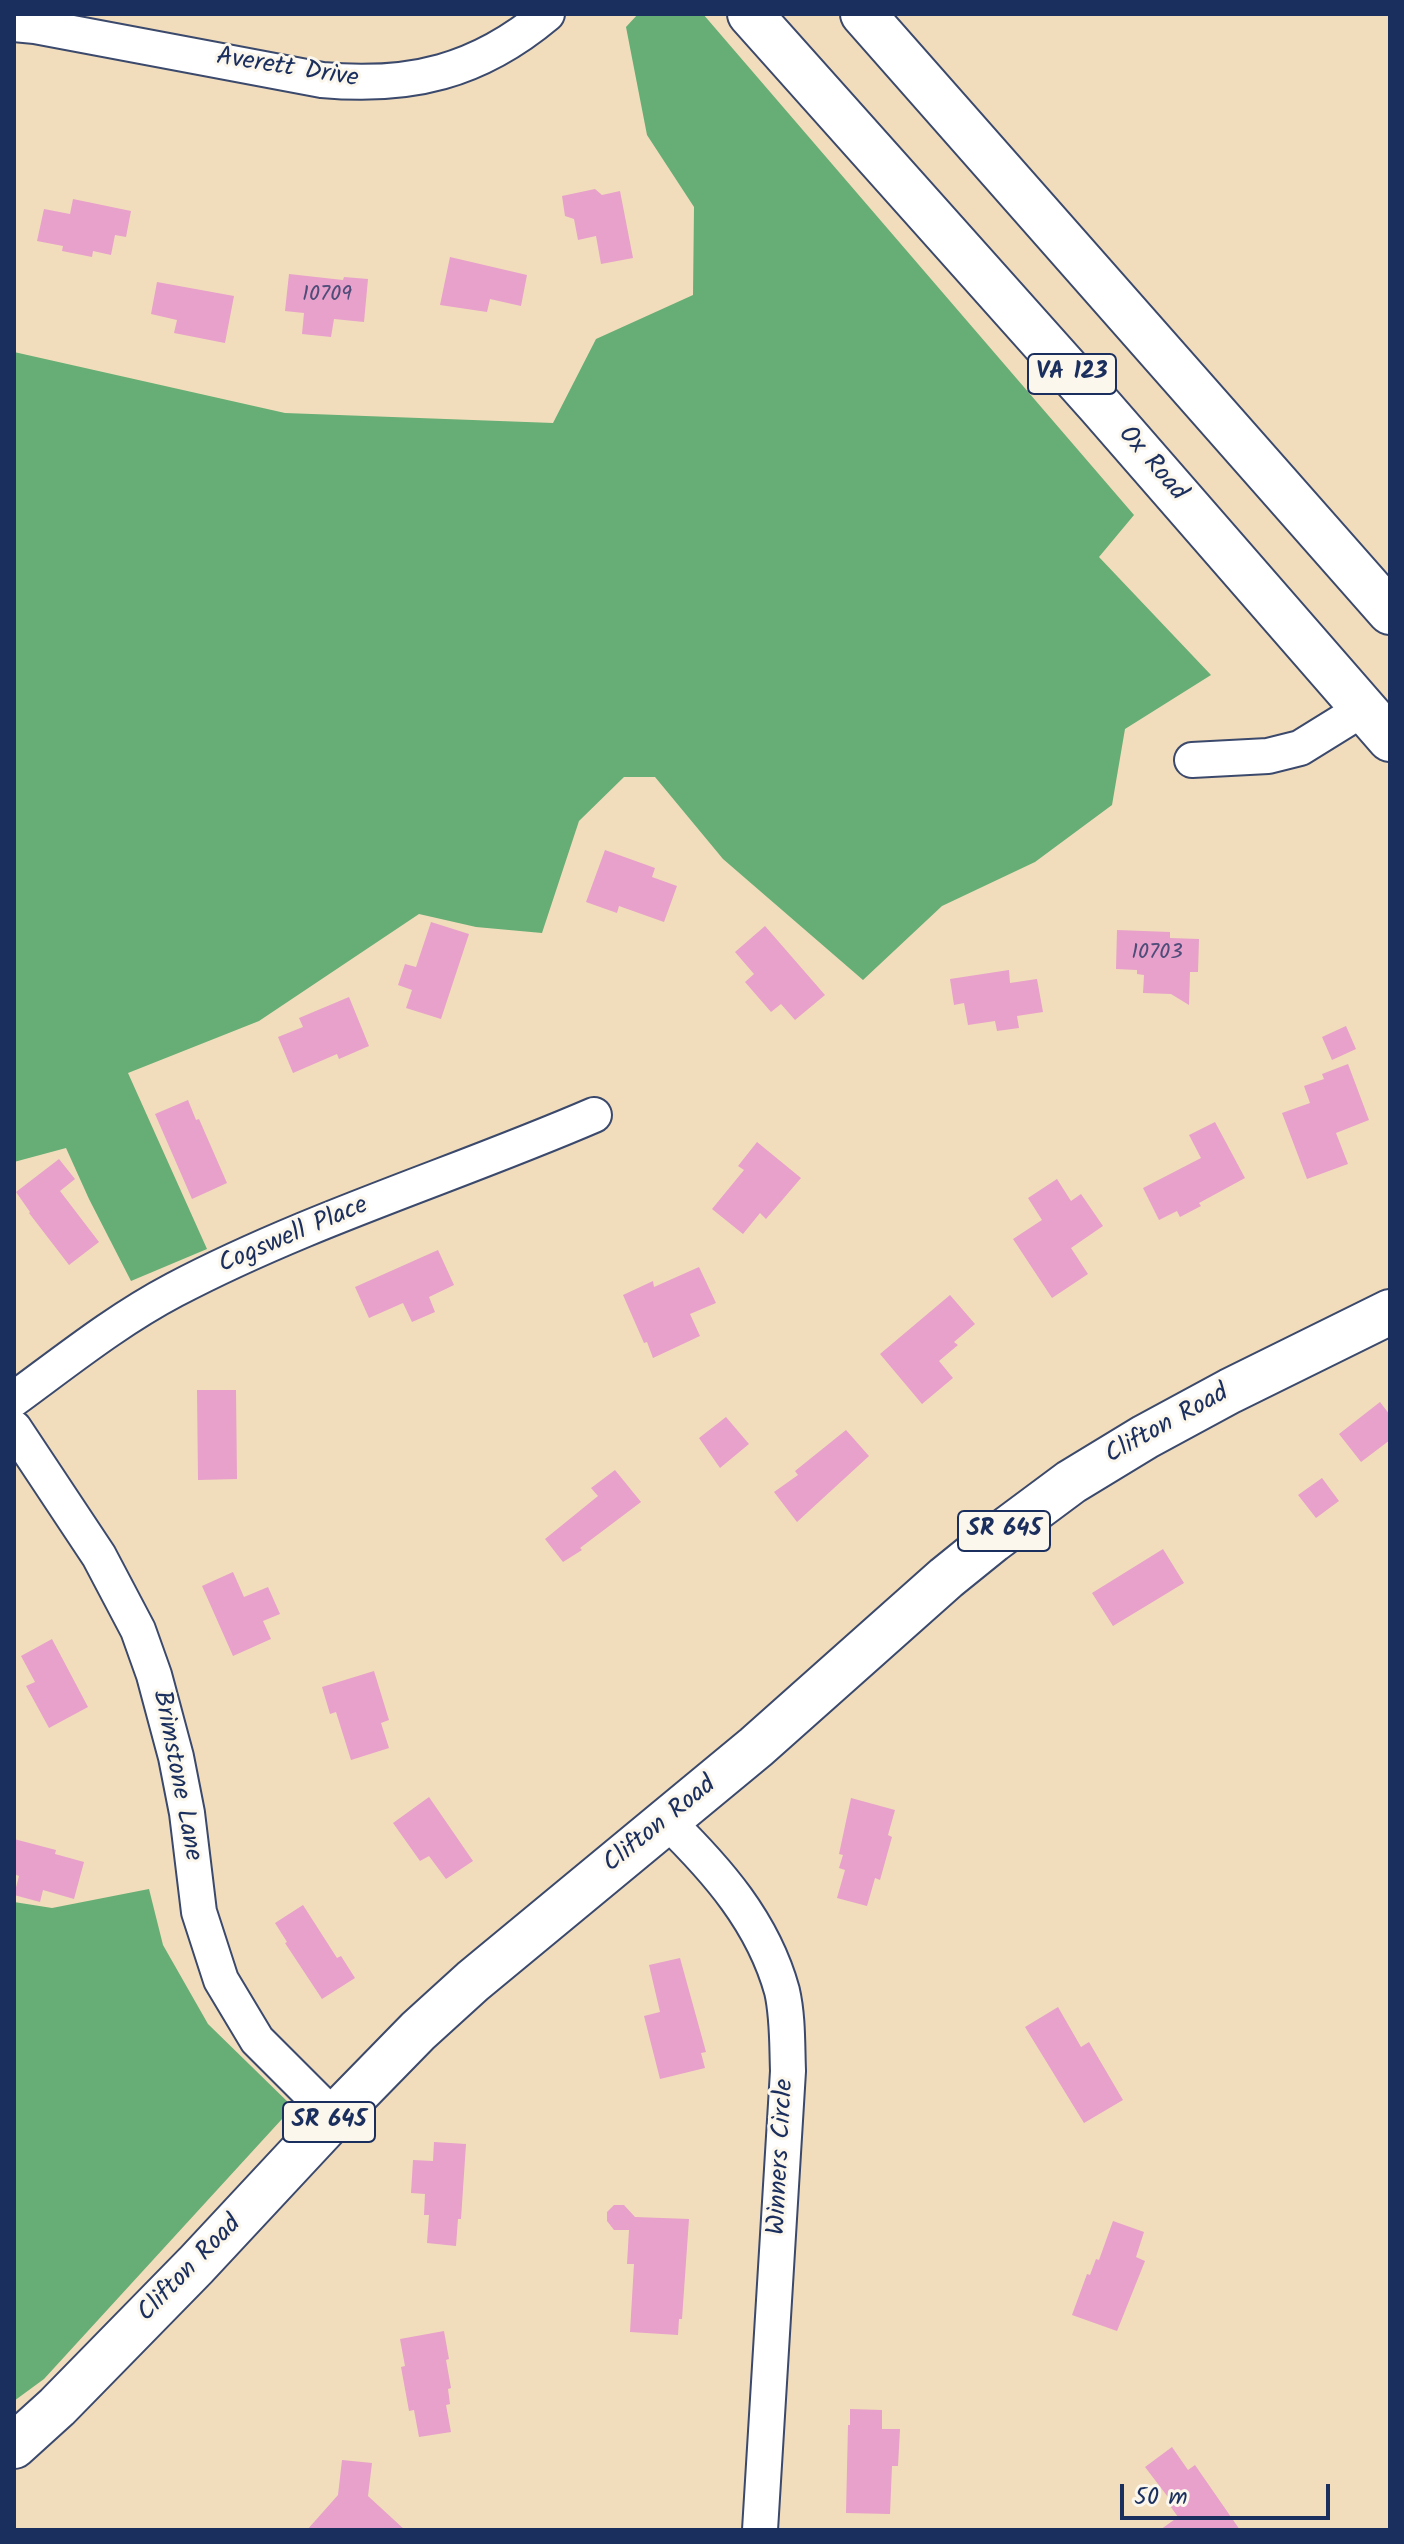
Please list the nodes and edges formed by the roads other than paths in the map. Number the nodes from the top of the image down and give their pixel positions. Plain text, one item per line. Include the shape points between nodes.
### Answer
1 (547, 14) edge
2 (750, 14) edge
3 (863, 14) edge
4 (14, 24) edge
5 (1390, 612) edge
6 (1377, 724) edge
7 (1192, 760) dead end
8 (594, 1115) dead end
9 (1390, 1312) edge
10 (14, 1399) edge
11 (14, 1428) edge
12 (667, 1821) junction
13 (334, 2117) junction
14 (14, 2446) edge
15 (760, 2530) edge

1 - 4 street, Averett Drive via 504,45 465,64 406,81 360,83
2 - 6 main road, Ox Road / VA 123
3 - 5 main road, VA 123
6 - 7 street via 1268,756
8 - 10 street, Cogswell Place via 240,1258 107,1331
9 - 12 main road, Clifton Road / SR 645 via 1218,1398 1071,1482 946,1578
11 - 13 street, Brimstone Lane via 99,1556 138,1630 176,1757 199,1912 221,1980 257,2040
12 - 13 main road, Clifton Road / SR 645 via 473,1981
12 - 15 street, Winners Circle via 714,1869 754,1925 782,1992 786,2017 788,2071
13 - 14 main road, Clifton Road / SR 645 via 205,2256

